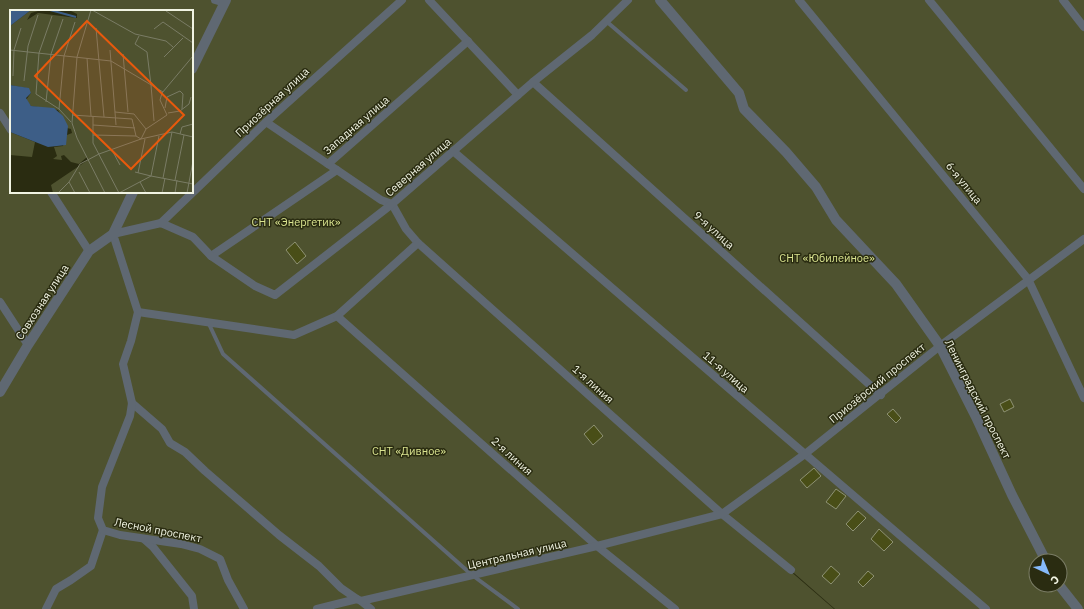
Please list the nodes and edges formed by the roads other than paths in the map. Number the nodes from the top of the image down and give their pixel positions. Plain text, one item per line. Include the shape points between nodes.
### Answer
1 (402, 0) edge
2 (429, 0) edge
3 (628, 0) edge
4 (660, 0) edge
5 (799, 0) edge
6 (929, 0) edge
7 (1062, 0) edge
8 (222, 1) edge
9 (606, 21) junction
10 (1084, 27) edge
11 (468, 42) junction
12 (193, 67) edge
13 (533, 82) junction
14 (686, 90) dead end
15 (518, 95) junction
16 (0, 113) edge
17 (266, 122) junction
18 (10, 128) edge
19 (453, 151) junction
20 (328, 164) junction
21 (337, 170) junction
22 (1084, 189) edge
23 (193, 192) edge
24 (52, 193) edge
25 (133, 193) edge
26 (192, 193) edge
27 (392, 204) junction
28 (161, 223) junction
29 (113, 234) junction
30 (1084, 239) edge
31 (418, 243) junction
32 (89, 251) junction
33 (211, 256) junction
34 (1028, 280) junction
35 (0, 302) edge
36 (138, 312) junction
37 (337, 316) junction
38 (210, 324) junction
39 (28, 346) junction
40 (940, 346) junction
41 (0, 392) edge
42 (881, 395) junction
43 (1084, 398) edge
44 (132, 403) junction
45 (805, 454) junction
46 (722, 514) junction
47 (103, 530) junction
48 (144, 538) junction
49 (597, 546) junction
50 (1042, 553) edge
51 (791, 570) dead end
52 (472, 575) junction
53 (1065, 593) edge
54 (359, 600) junction
55 (46, 609) edge
56 (194, 609) edge
57 (244, 609) edge
58 (317, 609) edge
59 (371, 609) edge
60 (518, 609) edge
61 (675, 609) edge
62 (986, 609) edge
63 (1078, 609) edge

1 - 17 street, Приозёрная улица
2 - 11 street
3 - 9 street, Северная улица
4 - 40 street, Ленинградский проспект via 739,93 744,109 816,187 836,220 896,284
5 - 34 street, 6-я улица
6 - 22 street
7 - 10 street
8 - 12 street
9 - 13 street, Северная улица
9 - 14 lane
11 - 15 street
11 - 20 street, Западная улица
13 - 15 street, Северная улица
13 - 42 street, 9-я улица
15 - 19 street, Северная улица
16 - 18 street
17 - 20 street
17 - 23 street, Приозёрная улица
19 - 27 street, Северная улица
19 - 45 street, 11-я улица
20 - 21 street, Западная улица
21 - 27 street via 381,200
21 - 33 street, Западная улица
24 - 32 street
25 - 29 street
26 - 28 street, Приозёрная улица
27 - 31 street, 1-я линия
27 - 33 street, Северная улица via 275,295 255,286
28 - 29 street
28 - 33 street via 193,237
29 - 32 street, Совхозная улица
29 - 36 street, Лесной проспект
30 - 34 street, Приозёрский проспект
31 - 37 street
31 - 46 street, 1-я линия
32 - 39 street, Совхозная улица
34 - 40 street, Приозёрский проспект
34 - 43 street, 6-я улица
35 - 39 street
36 - 38 street
36 - 44 street, Лесной проспект via 132,342 123,364
37 - 38 street via 294,335
37 - 49 street, 2-я линия
38 - 52 lane via 223,354
39 - 41 street, Совхозная улица
40 - 42 street, Приозёрский проспект
40 - 50 street, Ленинградский проспект
42 - 45 street, Приозёрский проспект
44 - 47 street, Лесной проспект via 130,416 102,487 98,518
44 - 54 street via 162,429 170,444 185,452 273,530
45 - 46 street, Приозёрский проспект
45 - 62 street, 11-я улица
46 - 49 street, Центральная улица
46 - 51 street, 1-я линия
47 - 48 street, Лесной проспект
47 - 55 street via 91,566 56,589
48 - 56 street via 192,596
48 - 57 street, Лесной проспект via 200,549 220,559
49 - 52 street, Центральная улица
49 - 61 street, 2-я линия
52 - 54 street, Центральная улица
52 - 60 lane
53 - 63 street
54 - 58 street, Центральная улица
54 - 59 street

